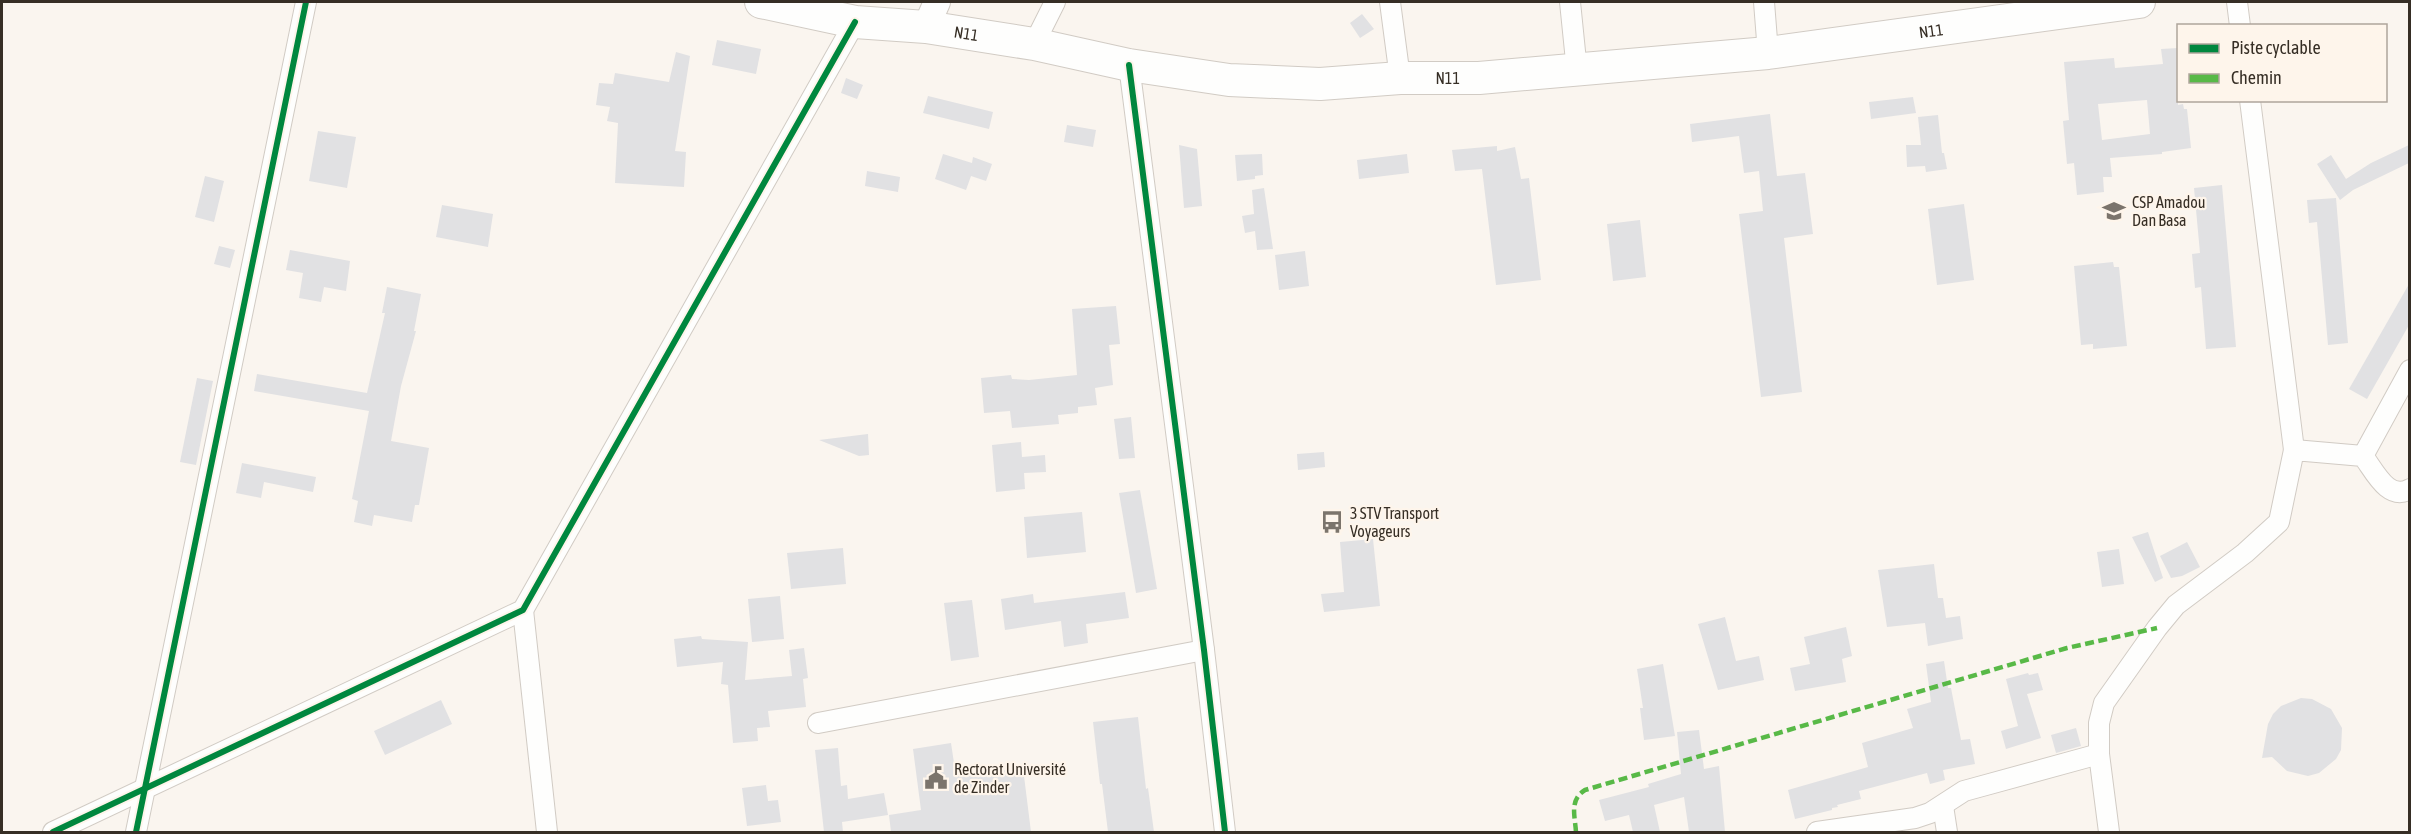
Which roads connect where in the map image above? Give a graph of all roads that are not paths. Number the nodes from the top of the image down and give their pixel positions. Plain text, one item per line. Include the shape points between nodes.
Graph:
1 (306, 2) edge
2 (761, 2) edge
3 (1055, 2) edge
4 (1390, 2) edge
5 (1570, 2) edge
6 (1764, 2) edge
7 (2139, 2) edge
8 (2237, 2) edge
9 (931, 14) edge
10 (855, 22) junction
11 (2240, 24) edge
12 (1034, 44) junction
13 (1768, 53) junction
14 (1129, 64) junction
15 (1577, 71) junction
16 (1400, 78) junction
17 (2250, 102) edge
18 (2409, 370) edge
19 (2294, 450) junction
20 (2363, 456) junction
21 (2409, 489) edge
22 (523, 610) junction
23 (1204, 650) junction
24 (818, 723) dead end
25 (2099, 754) junction
26 (145, 790) junction
27 (1943, 806) junction
28 (53, 832) edge
29 (136, 832) edge
30 (546, 832) edge
31 (1225, 832) edge
32 (1817, 832) edge
33 (1947, 832) edge
34 (2109, 832) edge

1 - 26 street
2 - 10 main road, N11
3 - 12 street
4 - 16 street
5 - 15 street
6 - 13 street
7 - 13 main road, N11
8 - 11 street
9 - 10 main road, N11
9 - 12 main road, N11
10 - 22 street
12 - 14 main road, N11
13 - 15 main road, N11
14 - 16 main road, N11 via 1240,80 1320,84
14 - 23 street
15 - 16 main road, N11 via 1479,78
17 - 19 street
18 - 20 street
19 - 20 street
19 - 25 street via 2279,522 2176,605 2157,628 2104,703 2099,723
20 - 21 street via 2387,488 2394,493
22 - 26 street
22 - 30 street
23 - 24 street
23 - 31 street
25 - 27 street via 1964,791
25 - 34 street
26 - 28 street
26 - 29 street
27 - 32 street via 1915,818
27 - 33 street

